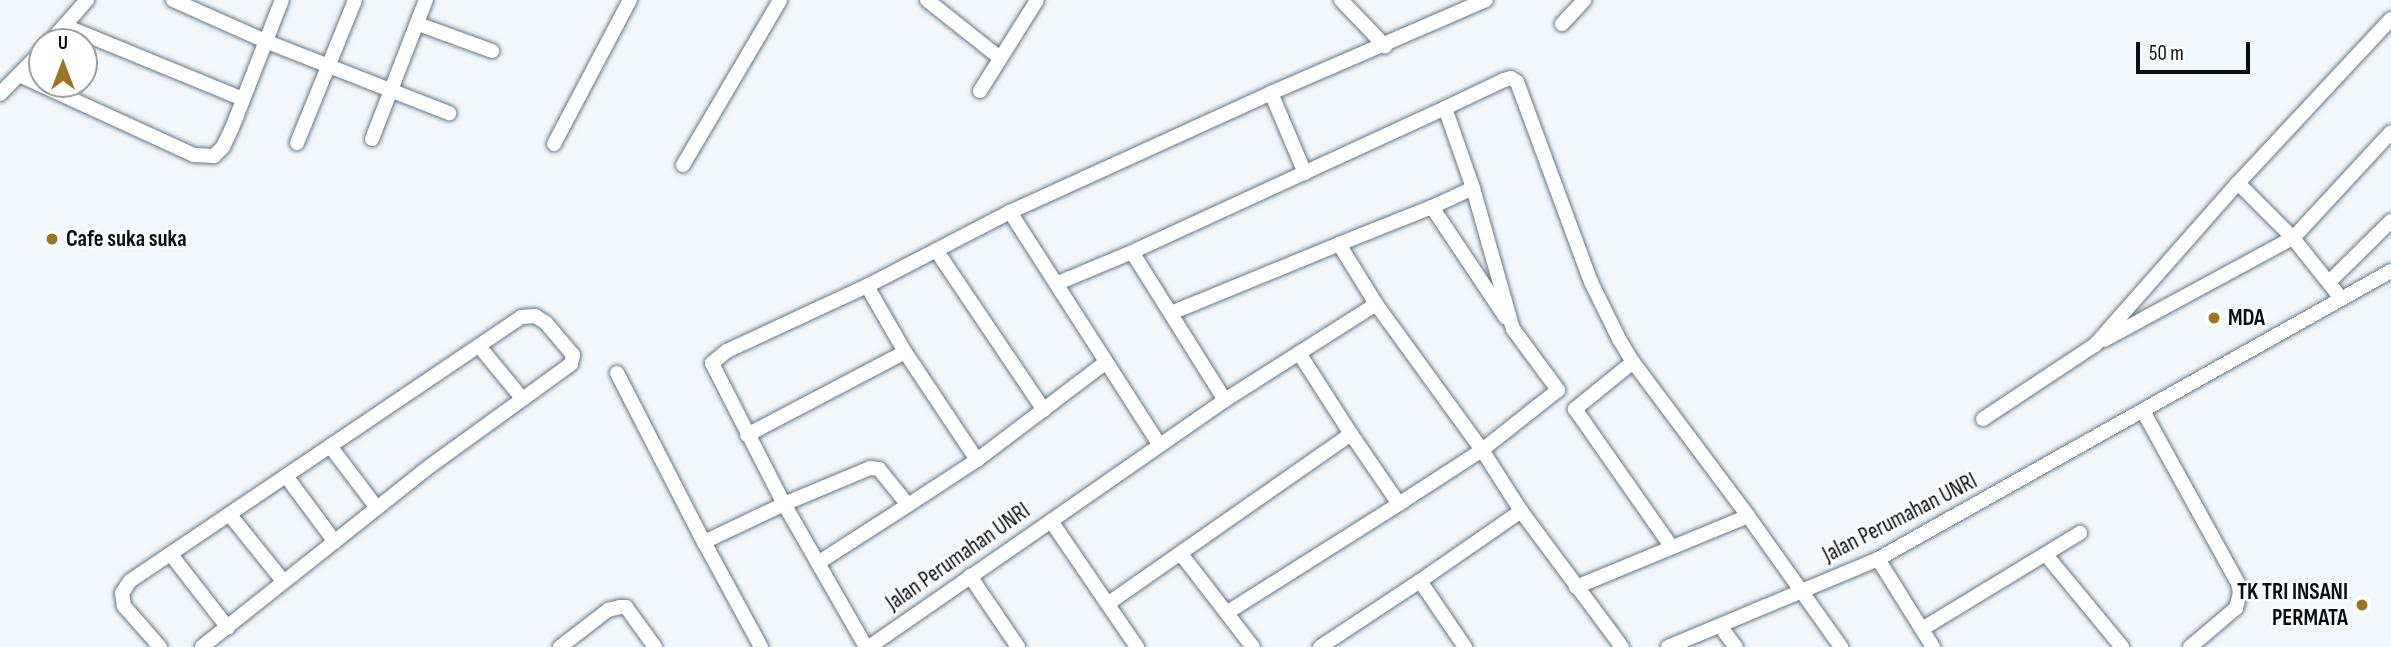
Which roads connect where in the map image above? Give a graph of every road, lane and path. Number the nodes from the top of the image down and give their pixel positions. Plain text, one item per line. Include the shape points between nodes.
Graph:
1 (87, 0) edge
2 (173, 0) edge
3 (282, 0) edge
4 (355, 0) edge
5 (426, 0) edge
6 (630, 0) edge
7 (780, 0) edge
8 (927, 0) edge
9 (1037, 0) edge
10 (1342, 0) edge
11 (1486, 0) edge
12 (1584, 0) edge
13 (2391, 19) edge
14 (418, 24) junction
15 (1562, 24) dead end
16 (65, 26) joint
17 (265, 41) junction
18 (1385, 46) junction
19 (492, 51) dead end
20 (1000, 58) junction
21 (330, 64) junction
22 (28, 66) edge
23 (19, 75) junction
24 (393, 90) junction
25 (980, 91) dead end
26 (0, 93) edge
27 (1270, 93) junction
28 (243, 99) junction
29 (1445, 108) junction
30 (449, 113) dead end
31 (2391, 132) edge
32 (372, 139) dead end
33 (297, 143) dead end
34 (554, 144) dead end
35 (683, 165) dead end
36 (1305, 173) junction
37 (2238, 183) junction
38 (1473, 188) junction
39 (1432, 207) junction
40 (1010, 212) junction
41 (2391, 222) edge
42 (2294, 238) junction
43 (1339, 244) junction
44 (936, 250) junction
45 (1132, 252) junction
46 (2391, 271) edge
47 (2329, 282) junction
48 (1058, 283) junction
49 (867, 286) junction
50 (2340, 297) junction
51 (1376, 304) junction
52 (1171, 313) junction
53 (1513, 329) junction
54 (2095, 345) junction
55 (479, 346) junction
56 (905, 352) junction
57 (1299, 353) junction
58 (1106, 362) junction
59 (1633, 362) junction
60 (617, 373) dead end
61 (1558, 390) junction
62 (521, 397) junction
63 (1225, 400) junction
64 (1575, 409) junction
65 (1044, 410) junction
66 (2143, 411) junction
67 (1983, 419) dead end
68 (1350, 434) junction
69 (747, 435) junction
70 (1159, 444) junction
71 (330, 446) junction
72 (1482, 450) junction
73 (978, 460) junction
74 (286, 476) junction
75 (784, 504) junction
76 (1399, 504) junction
77 (908, 505) junction
78 (377, 508) junction
79 (1521, 511) junction
80 (230, 515) junction
81 (1748, 516) junction
82 (1051, 521) junction
83 (2080, 533) dead end
84 (335, 542) junction
85 (704, 542) junction
86 (1671, 546) junction
87 (1181, 554) junction
88 (172, 556) junction
89 (2047, 556) junction
90 (1878, 559) junction
91 (818, 563) junction
92 (970, 576) junction
93 (1420, 581) junction
94 (283, 582) junction
95 (1576, 587) junction
96 (1801, 592) junction
97 (1107, 604) junction
98 (1228, 612) junction
99 (1720, 626) junction
100 (228, 628) junction
101 (1922, 629) junction
102 (145, 631) junction
103 (145, 647) edge
104 (160, 647) edge
105 (202, 647) edge
106 (560, 647) edge
107 (655, 647) edge
108 (761, 647) edge
109 (867, 647) edge
110 (1018, 647) edge
111 (1138, 647) edge
112 (1253, 647) edge
113 (1320, 647) edge
114 (1465, 647) edge
115 (1622, 647) edge
116 (1668, 647) edge
117 (1736, 647) edge
118 (1841, 647) edge
119 (1933, 647) edge
120 (2122, 647) edge
121 (2190, 647) edge

1 - 16 street
2 - 17 street
3 - 17 street
4 - 21 street
5 - 14 street
6 - 34 street
7 - 35 street
8 - 20 street
9 - 20 street
10 - 18 street
11 - 18 street
12 - 15 street
13 - 37 street
14 - 19 street
14 - 24 street
16 - 28 street
17 - 21 street
17 - 28 street
18 - 27 street
20 - 25 street
21 - 24 street
21 - 33 street
22 - 23 street
23 - 26 street
23 - 28 street via 204,157 223,148
24 - 30 street
24 - 32 street
27 - 36 street
27 - 40 street
29 - 36 street
29 - 38 street
29 - 59 street via 1504,80 1517,82 1591,282
31 - 42 street
36 - 45 street
37 - 42 street
37 - 54 street
38 - 39 street
38 - 53 street
39 - 43 street
39 - 53 street
40 - 44 street
40 - 48 street
41 - 47 street
42 - 47 street
42 - 54 street
43 - 51 street
43 - 52 street
44 - 49 street
44 - 65 street
45 - 48 street
45 - 52 street
46 - 50 street, Jalan Perumahan UNRI
47 - 50 street
48 - 58 street
49 - 56 street
49 - 69 street via 713,360
50 - 66 street, Jalan Perumahan UNRI
51 - 57 street
51 - 72 street
52 - 63 street
53 - 61 street
54 - 67 street
55 - 62 street
55 - 62 street via 521,317 535,316 573,355 571,364
55 - 71 street
56 - 69 street
56 - 73 street
57 - 63 street
57 - 68 street
58 - 65 street
58 - 70 street
59 - 64 street
59 - 81 street
60 - 85 street
61 - 64 street
61 - 72 street
62 - 78 street
63 - 70 street
64 - 86 street
65 - 73 street
66 - 90 street, Jalan Perumahan UNRI
66 - 121 street via 2241,593 2236,608
68 - 76 street
68 - 87 street
69 - 75 street
70 - 82 street
71 - 74 street
71 - 78 street
72 - 76 street
72 - 79 street
73 - 77 street
74 - 80 street
74 - 84 street
75 - 77 street via 874,467
75 - 85 street
75 - 91 street
76 - 98 street
77 - 91 street
78 - 84 street
79 - 93 street
79 - 95 street
80 - 88 street
80 - 94 street
81 - 86 street
81 - 96 street
82 - 92 street, Jalan Perumahan UNRI
82 - 97 street, Jalan Perumahan UNRI
83 - 89 street
84 - 94 street
85 - 108 street
86 - 95 street
87 - 97 street
87 - 98 street
88 - 100 street
88 - 102 street via 130,582 122,593 124,606
89 - 101 street
89 - 120 street
90 - 96 street, Jalan Perumahan UNRI
90 - 101 street
91 - 109 street
92 - 109 street, Jalan Perumahan UNRI
92 - 110 street
93 - 113 street
93 - 114 street
94 - 100 street
95 - 115 street
96 - 99 street, Jalan Perumahan UNRI
96 - 118 street
97 - 111 street, Jalan Perumahan UNRI
98 - 112 street
99 - 116 street, Jalan Perumahan UNRI
99 - 117 street
100 - 105 street
101 - 119 street
102 - 103 street
102 - 104 street
106 - 107 street via 608,610 620,607 626,607

